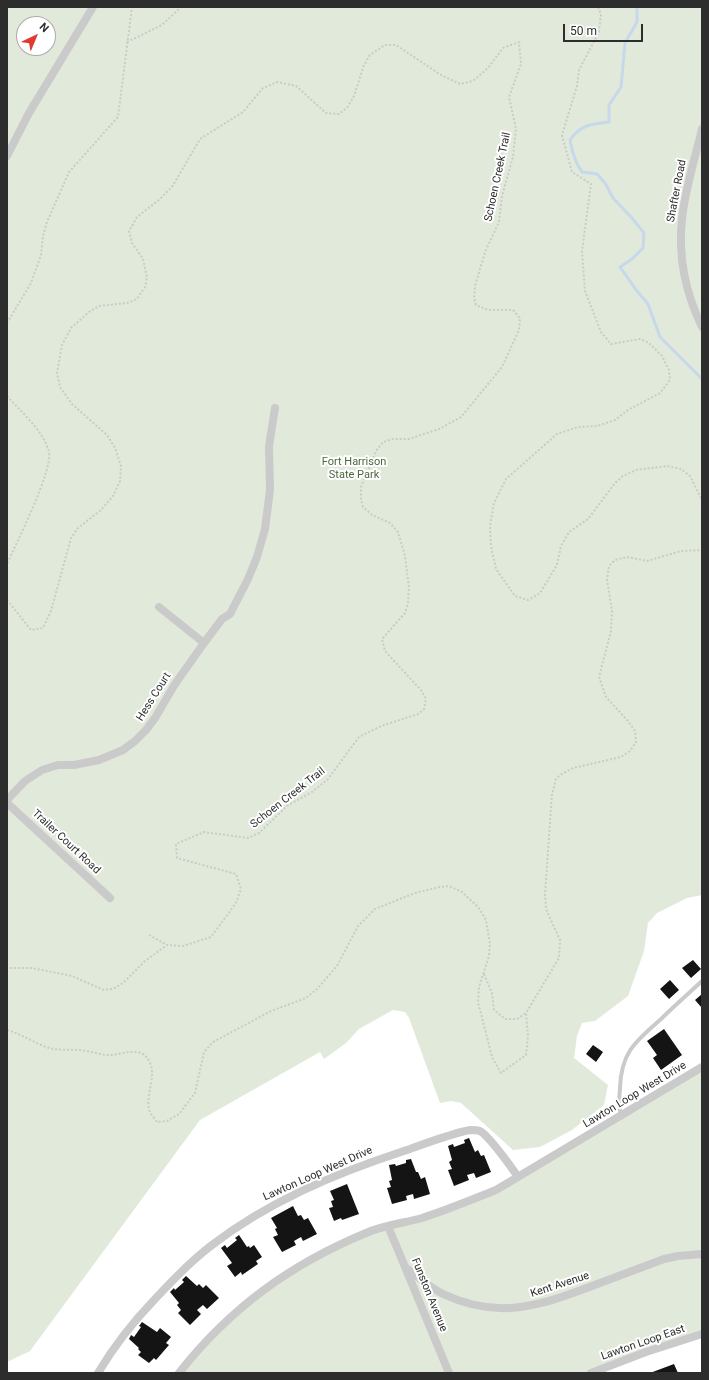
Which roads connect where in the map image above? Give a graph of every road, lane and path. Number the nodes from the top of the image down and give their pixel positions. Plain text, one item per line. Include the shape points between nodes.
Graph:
1 (93, 7) edge
2 (132, 7) edge
3 (181, 7) edge
4 (598, 7) edge
5 (126, 42) junction
6 (702, 129) edge
7 (7, 156) edge
8 (7, 323) edge
9 (702, 327) edge
10 (7, 396) edge
11 (275, 408) dead end
12 (702, 500) edge
13 (702, 550) edge
14 (7, 564) edge
15 (7, 600) edge
16 (159, 607) dead end
17 (204, 643) junction
18 (7, 801) edge
19 (110, 898) dead end
20 (149, 936) dead end
21 (167, 945) junction
22 (7, 968) edge
23 (484, 972) junction
24 (702, 981) edge
25 (526, 1013) junction
26 (7, 1030) edge
27 (702, 1067) edge
28 (621, 1116) junction
29 (518, 1177) junction
30 (388, 1226) junction
31 (702, 1254) edge
32 (406, 1268) junction
33 (702, 1334) edge
34 (98, 1373) edge
35 (179, 1373) edge
36 (448, 1373) edge
37 (591, 1373) edge

1 - 7 street via 29,113
2 - 5 path
3 - 5 path via 162,24
4 - 12 path via 601,14 599,32 579,70 577,86 562,135 572,172 591,184 582,252 585,291 600,332 611,344 640,339 650,343 662,356 669,370 670,380 660,393 615,420 557,434 506,479 494,503 490,526 496,569 516,596 528,600 540,593 557,565 561,546 569,532 588,519 615,483 636,470 667,466 681,469 690,476
5 - 8 path via 118,117 69,172 47,222 42,255 31,283
6 - 9 street, Shafter Road via 681,221 685,279 693,308
10 - 14 path via 40,432 49,453 49,464 40,491
11 - 17 street, Hess Court via 269,446 270,490 261,543 248,580 230,614 222,619
13 - 25 path via 681,551 647,560 627,557 615,560 609,566 607,579 612,611 611,631 599,677 606,697 635,731 636,742 630,751 621,757 573,768 560,774 556,779 552,794 545,894 546,909 560,940 559,958
15 - 21 path, Schoen Creek Trail via 31,630 43,628 51,611 71,538 78,528 109,501 120,481 121,466 107,435 72,404 60,387 57,373 62,345 71,328 94,309 137,299 145,288 147,277 143,259 132,243 129,231 136,217 172,187 200,139 243,112 263,88 277,82 296,86 326,113 339,114 347,108 354,96 370,56 385,45 396,45 440,75 460,84 473,81 488,68 503,48 519,42 521,64 509,97 516,129 513,157 502,196 499,222 485,252 474,298 476,305 488,310 513,310 520,318 519,330 502,367 461,417 439,430 409,439 383,442 376,451 361,486 363,507 372,515 390,523 398,532 405,556 408,604 405,614 382,639 385,651 421,690 426,699 424,709 418,714 380,726 359,737 328,779 312,792 287,806 259,832 248,838 204,832 176,844 177,858 236,874 241,889 236,903 211,937 183,946
16 - 17 street
17 - 18 street, Hess Court via 152,723 131,744 114,755 99,760 58,765 42,770 24,781
18 - 19 street, Trailer Court Road
20 - 21 path
21 - 22 path via 113,989 104,990 72,976 32,968
23 - 25 path via 492,993 494,1010 505,1019 517,1019
23 - 25 path via 478,1002 492,1057 501,1073 526,1055
23 - 26 path via 490,944 486,920 478,907 462,892 449,886 439,887 415,893 375,910 358,926 337,966 306,998 271,1011 213,1042 204,1052 195,1093 179,1114 167,1122 157,1122 150,1112 148,1100 151,1064 145,1055 132,1051 109,1055 79,1050 58,1050
24 - 28 lane via 639,1038 630,1050 620,1077
27 - 28 street, Lawton Loop West Drive
28 - 29 street, Lawton Loop West Drive
29 - 30 street, Lawton Loop West Drive via 468,1202 422,1218
29 - 34 street, Lawton Loop West Drive via 484,1135 476,1130 470,1130 366,1164 290,1197 241,1224 190,1264 129,1328
30 - 32 street, Funston Avenue
30 - 35 street, Lawton Loop West Drive via 331,1248 272,1283 223,1324
31 - 32 street, Kent Avenue via 664,1259 558,1299 520,1308 480,1306 457,1299 426,1283
32 - 36 street, Funston Avenue
33 - 37 street, Lawton Loop East

